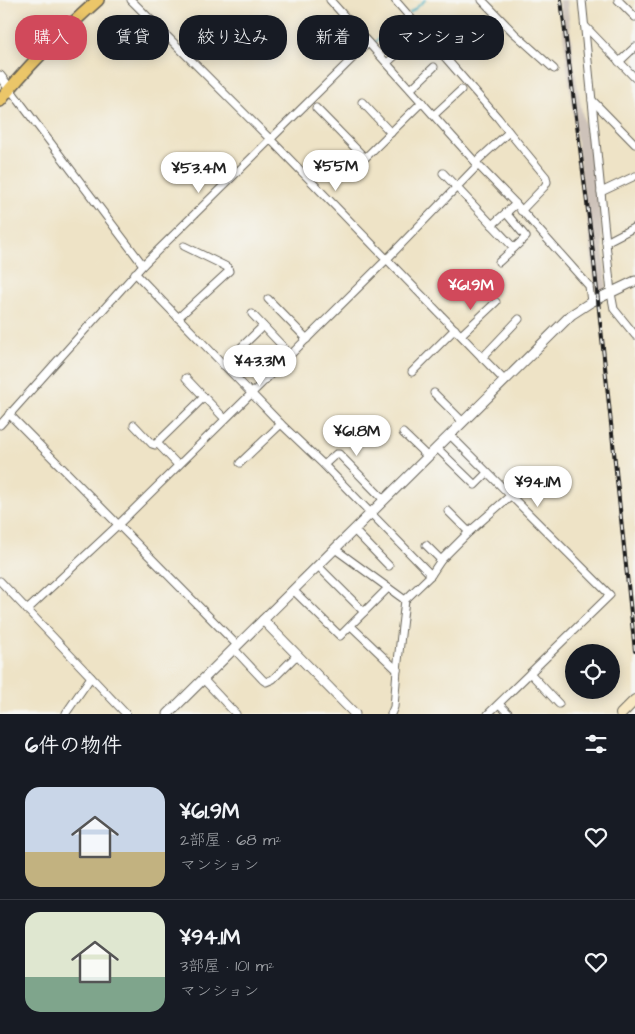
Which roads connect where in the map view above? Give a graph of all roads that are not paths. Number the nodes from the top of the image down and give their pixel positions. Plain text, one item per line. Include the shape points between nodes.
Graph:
1 (98, 0) edge
2 (131, 0) edge
3 (330, 0) edge
4 (396, 0) edge
5 (482, 0) edge
6 (582, 0) edge
7 (618, 0) edge
8 (343, 15) edge
9 (409, 15) edge
10 (635, 17) edge
11 (585, 26) junction
12 (369, 44) edge
13 (635, 47) edge
14 (351, 60) edge
15 (390, 60) edge
16 (448, 60) edge
17 (620, 62) junction
18 (387, 63) junction
19 (434, 67) dead end
20 (554, 69) dead end
21 (0, 76) edge
22 (635, 78) edge
23 (10, 89) junction
24 (411, 89) junction
25 (462, 90) dead end
26 (592, 100) junction
27 (0, 101) edge
28 (362, 102) dead end
29 (422, 102) junction
30 (316, 108) dead end
31 (434, 115) junction
32 (509, 132) junction
33 (391, 133) junction
34 (270, 139) junction
35 (635, 144) edge
36 (477, 164) junction
37 (443, 173) dead end
38 (635, 176) edge
39 (457, 188) junction
40 (601, 192) junction
41 (516, 204) junction
42 (521, 211) junction
43 (506, 213) junction
44 (492, 225) junction
45 (635, 227) edge
46 (606, 242) junction
47 (184, 246) dead end
48 (514, 248) junction
49 (386, 260) junction
50 (499, 262) dead end
51 (143, 265) junction
52 (136, 274) junction
53 (635, 281) edge
54 (611, 293) junction
55 (268, 299) dead end
56 (496, 302) dead end
57 (591, 302) junction
58 (252, 314) dead end
59 (178, 318) junction
60 (519, 319) dead end
61 (263, 326) junction
62 (455, 329) junction
63 (635, 334) edge
64 (461, 335) junction
65 (307, 338) junction
66 (290, 354) junction
67 (482, 358) junction
68 (223, 364) junction
69 (412, 372) dead end
70 (186, 378) dead end
71 (505, 381) junction
72 (434, 393) dead end
73 (251, 394) junction
74 (204, 397) junction
75 (9, 414) junction
76 (225, 419) junction
77 (463, 422) junction
78 (0, 424) edge
79 (281, 424) junction
80 (134, 425) dead end
81 (403, 433) dead end
82 (450, 435) junction
83 (157, 443) junction
84 (437, 448) junction
85 (428, 457) junction
86 (240, 462) dead end
87 (178, 465) junction
88 (324, 465) junction
89 (487, 474) junction
90 (510, 496) junction
91 (384, 500) junction
92 (448, 511) dead end
93 (370, 514) junction
94 (119, 524) junction
95 (354, 530) junction
96 (469, 532) junction
97 (426, 545) dead end
98 (335, 549) junction
99 (441, 560) junction
100 (318, 566) junction
101 (389, 566) dead end
102 (431, 575) junction
103 (0, 581) edge
104 (388, 588) junction
105 (293, 590) junction
106 (406, 600) junction
107 (28, 610) junction
108 (364, 612) junction
109 (263, 620) junction
110 (351, 626) junction
111 (236, 647) junction
112 (297, 655) junction
113 (397, 670) junction
114 (530, 673) junction
115 (91, 677) junction
116 (203, 679) junction
117 (635, 700) edge
118 (499, 704) junction
119 (559, 704) dead end
120 (121, 712) edge
121 (66, 713) edge
122 (168, 714) edge
123 (236, 714) edge
124 (355, 714) edge
125 (391, 714) edge
126 (488, 714) edge
127 (509, 714) edge
128 (621, 714) edge

1 - 23 highway
2 - 34 street
3 - 8 street
4 - 9 street
5 - 20 street
6 - 11 street
7 - 10 street
11 - 17 street
11 - 26 street
12 - 18 street
13 - 17 street
14 - 34 street
15 - 18 street
16 - 32 street
17 - 22 street
18 - 24 street
19 - 24 street
21 - 23 street
23 - 27 highway
23 - 51 street
24 - 29 street
25 - 31 street
26 - 35 street
26 - 40 street
28 - 33 street
29 - 31 street
29 - 33 street
30 - 33 street via 366,158
31 - 36 street
32 - 36 street
32 - 42 street via 547,182
34 - 49 street
34 - 51 street
36 - 39 street
36 - 41 street
37 - 39 street
38 - 40 street
39 - 44 street
39 - 49 street
40 - 46 street
41 - 42 street
41 - 43 street
42 - 57 street via 589,286
43 - 44 street
43 - 48 street via 526,237
44 - 48 street
45 - 46 street
46 - 54 street
47 - 59 street via 229,271
48 - 50 street
49 - 62 street
49 - 65 street
51 - 52 street
52 - 59 street
52 - 75 street
53 - 54 street
54 - 57 street
54 - 63 street via 614,309
55 - 65 street
56 - 64 street
57 - 71 street via 571,316
58 - 61 street
59 - 68 street
60 - 67 street
61 - 66 street
61 - 68 street
62 - 64 street
62 - 69 street
64 - 67 street
65 - 66 street
66 - 73 street
67 - 71 street
68 - 73 street
70 - 74 street
71 - 77 street
72 - 77 street
73 - 76 street
73 - 79 street
74 - 76 street
74 - 83 street
75 - 78 street
75 - 94 street
76 - 87 street
77 - 82 street
79 - 86 street
79 - 88 street
80 - 83 street via 152,444
81 - 85 street
82 - 84 street
82 - 89 street
83 - 87 street
84 - 85 street
84 - 89 street via 475,485
85 - 91 street
87 - 94 street
88 - 91 street via 339,454
88 - 93 street
89 - 90 street
90 - 96 street
90 - 114 street via 610,595
91 - 93 street
92 - 96 street
93 - 95 street
93 - 102 street
94 - 107 street
94 - 111 street
95 - 98 street
95 - 101 street
96 - 99 street
97 - 99 street
98 - 100 street
98 - 104 street
99 - 102 street
100 - 105 street
100 - 108 street
102 - 106 street
103 - 107 street
104 - 106 street
104 - 108 street
105 - 109 street
105 - 110 street via 340,636
106 - 113 street
107 - 115 street
108 - 110 street
109 - 111 street
109 - 112 street
110 - 113 street
111 - 112 street via 266,682
111 - 116 street
112 - 124 street
113 - 125 street
114 - 118 street
114 - 119 street
115 - 120 street
115 - 121 street
116 - 122 street
116 - 123 street
117 - 128 main road
118 - 126 street
118 - 127 street

